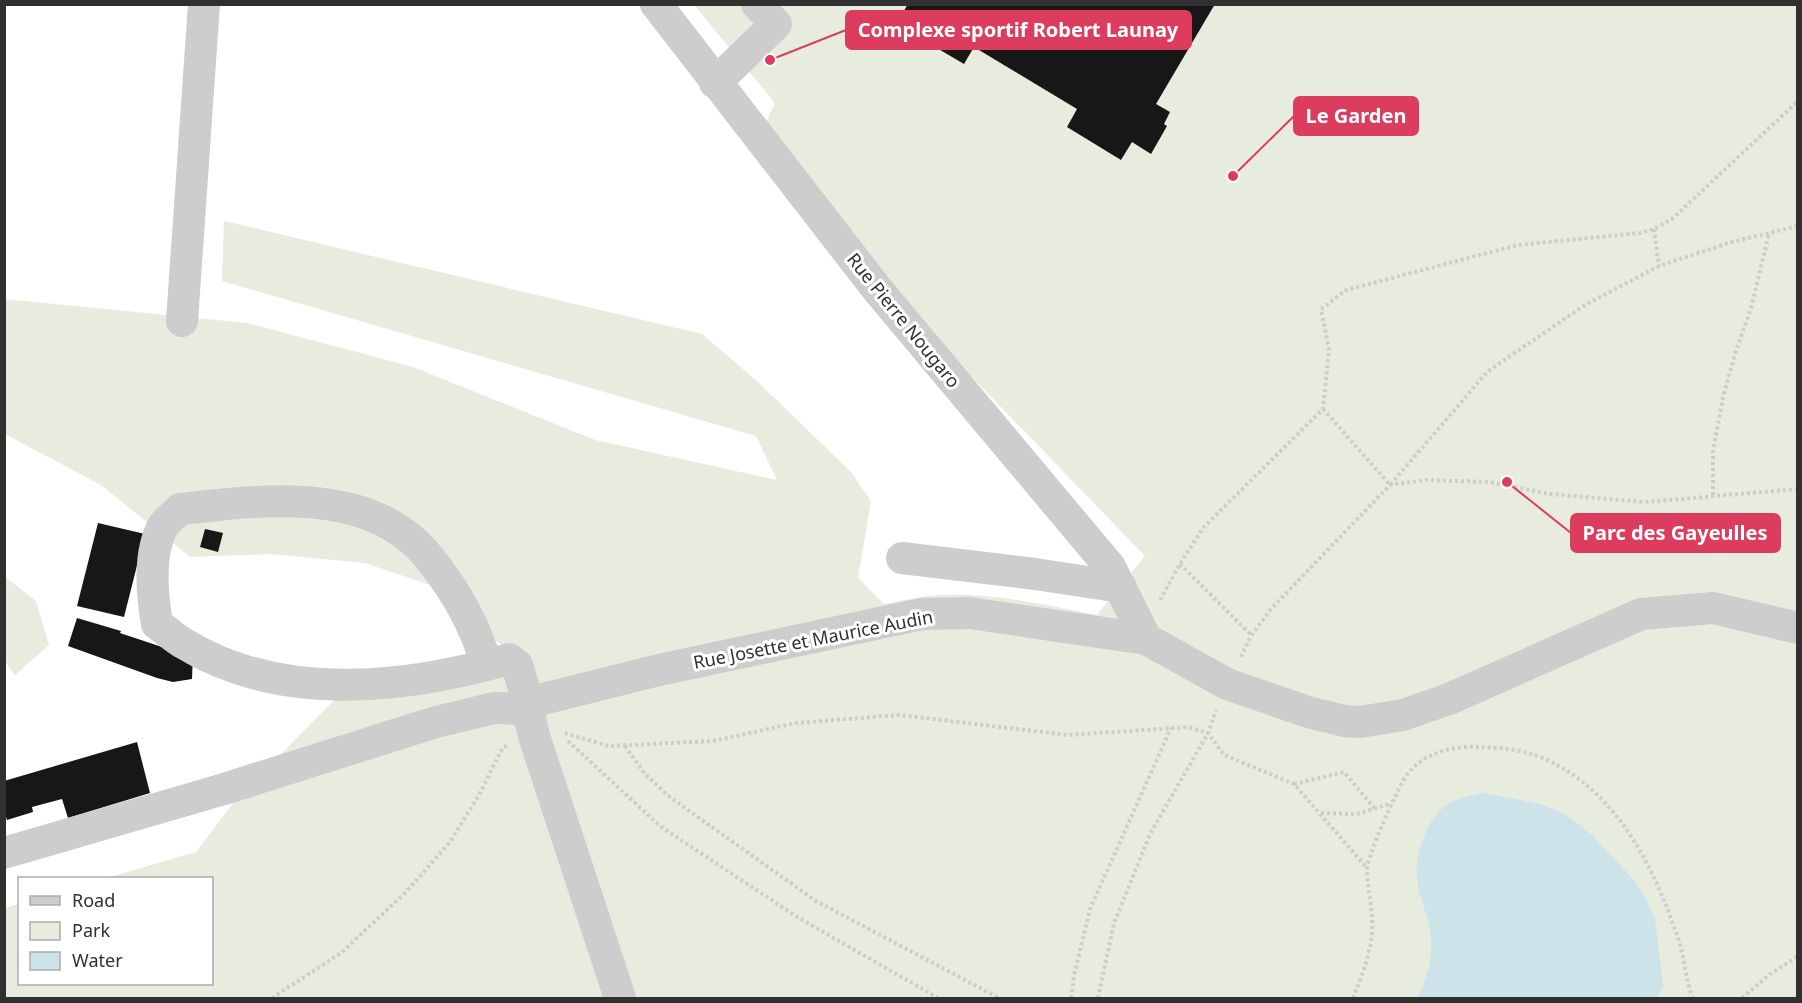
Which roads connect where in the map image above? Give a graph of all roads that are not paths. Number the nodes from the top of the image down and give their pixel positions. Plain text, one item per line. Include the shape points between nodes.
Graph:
1 (204, 4) edge
2 (656, 4) edge
3 (757, 4) edge
4 (715, 83) junction
5 (182, 321) dead end
6 (902, 558) dead end
7 (1121, 587) junction
8 (1797, 628) edge
9 (1146, 639) junction
10 (487, 665) junction
11 (530, 709) junction
12 (4, 853) edge
13 (620, 999) edge

1 - 5 street
2 - 4 street, Rue Pierre Nougaro
3 - 4 street via 776,24
4 - 7 street, Rue Pierre Nougaro via 877,289 1110,567
6 - 7 street
7 - 9 street, Rue Pierre Nougaro
8 - 9 street, Rue Josette et Maurice Audin via 1713,608 1641,614 1449,699 1403,716 1360,722 1308,712 1227,684
9 - 11 street, Rue Josette et Maurice Audin via 969,613 922,615 659,670 535,702
10 - 10 street via 478,635 435,566 413,540 359,511 297,501 201,507 180,509 164,525 155,550 153,597 157,624 183,644 221,662 272,678 321,685 420,680
10 - 11 street via 509,659 517,665
11 - 12 street via 494,708 436,722
11 - 13 street via 535,739

